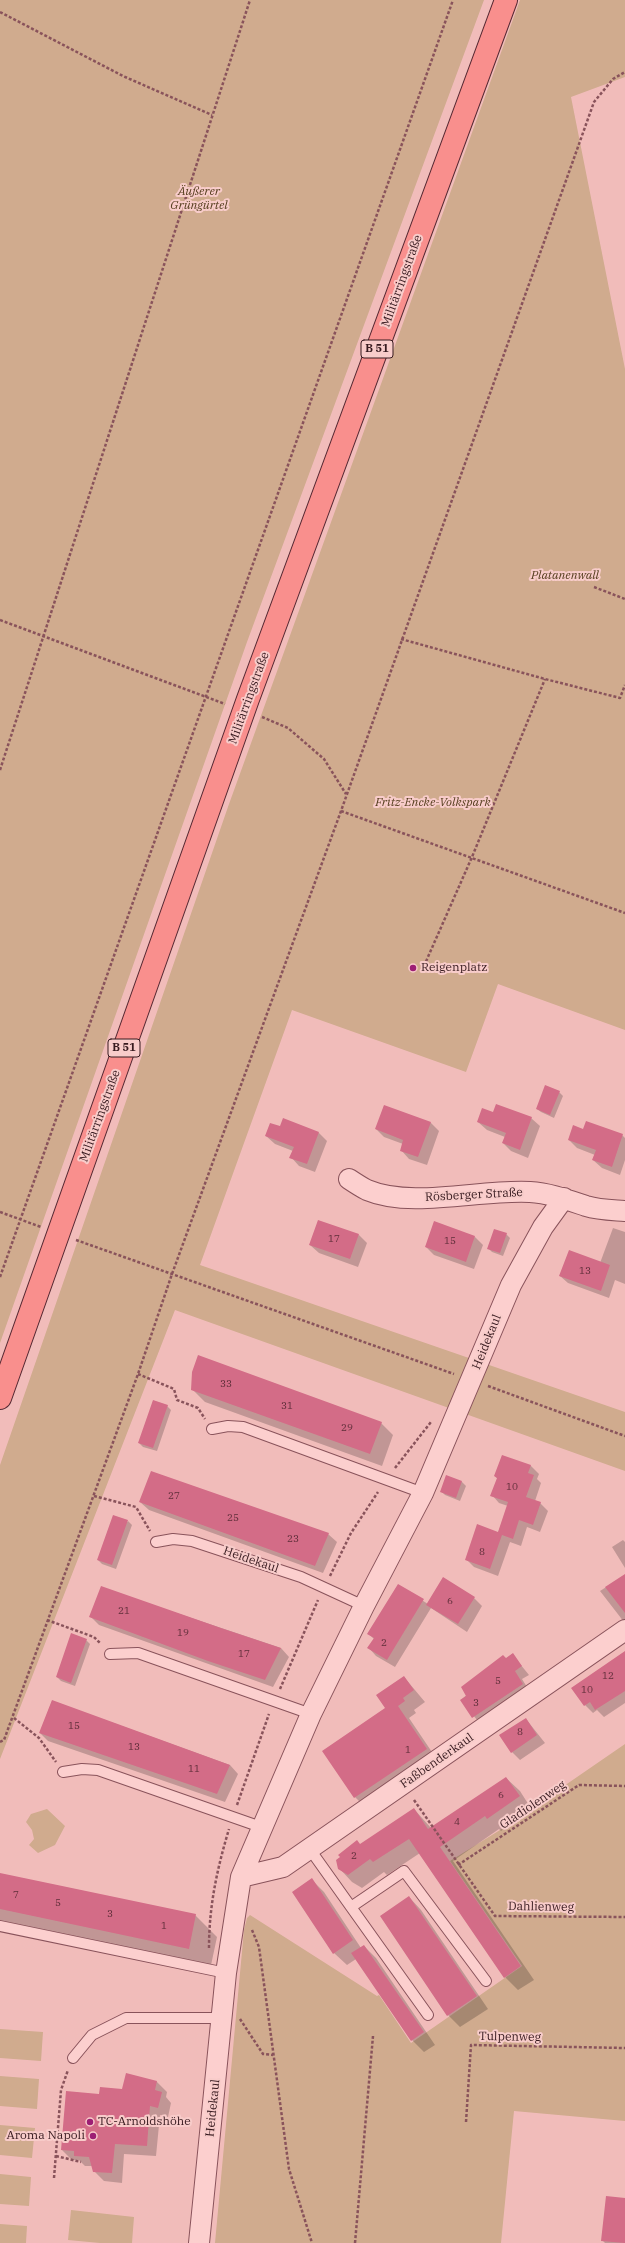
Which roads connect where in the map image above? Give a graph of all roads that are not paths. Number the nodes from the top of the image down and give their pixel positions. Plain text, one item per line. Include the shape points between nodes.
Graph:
1 (506, 0) edge
2 (349, 1179) dead end
3 (564, 1198) junction
4 (625, 1211) edge
5 (0, 1398) edge
6 (212, 1429) road end
7 (423, 1493) junction
8 (156, 1542) road end
9 (364, 1606) junction
10 (625, 1630) edge
11 (110, 1654) road end
12 (311, 1714) junction
13 (63, 1772) road end
14 (261, 1827) junction
15 (309, 1848) junction
16 (241, 1877) junction
17 (351, 1907) junction
18 (0, 1926) edge
19 (218, 1971) junction
20 (486, 1981) dead end
21 (428, 2015) dead end
22 (222, 2018) junction
23 (73, 2058) road end
24 (199, 2243) edge

1 - 5 main road, Militärringstraße / B 51 via 245,710
2 - 3 street, Rösberger Straße via 367,1190 392,1197 430,1198 524,1192
3 - 4 street, Rösberger Straße via 587,1206
3 - 7 street, Heidekaul via 543,1227 511,1285
6 - 7 lane via 243,1427
7 - 9 street, Heidekaul
8 - 9 lane, Heidekaul via 173,1539 192,1541 301,1577
9 - 12 street, Heidekaul
10 - 15 street, Faßbenderkaul
11 - 12 lane via 138,1653
12 - 14 street, Heidekaul
13 - 14 lane via 98,1770
14 - 16 street, Heidekaul
15 - 16 street, Faßbenderkaul via 283,1867
15 - 17 lane
16 - 19 street, Heidekaul
17 - 20 lane via 404,1871
17 - 21 lane
18 - 19 lane
19 - 22 street, Heidekaul
22 - 23 lane via 126,2018 92,2035
22 - 24 street, Heidekaul

